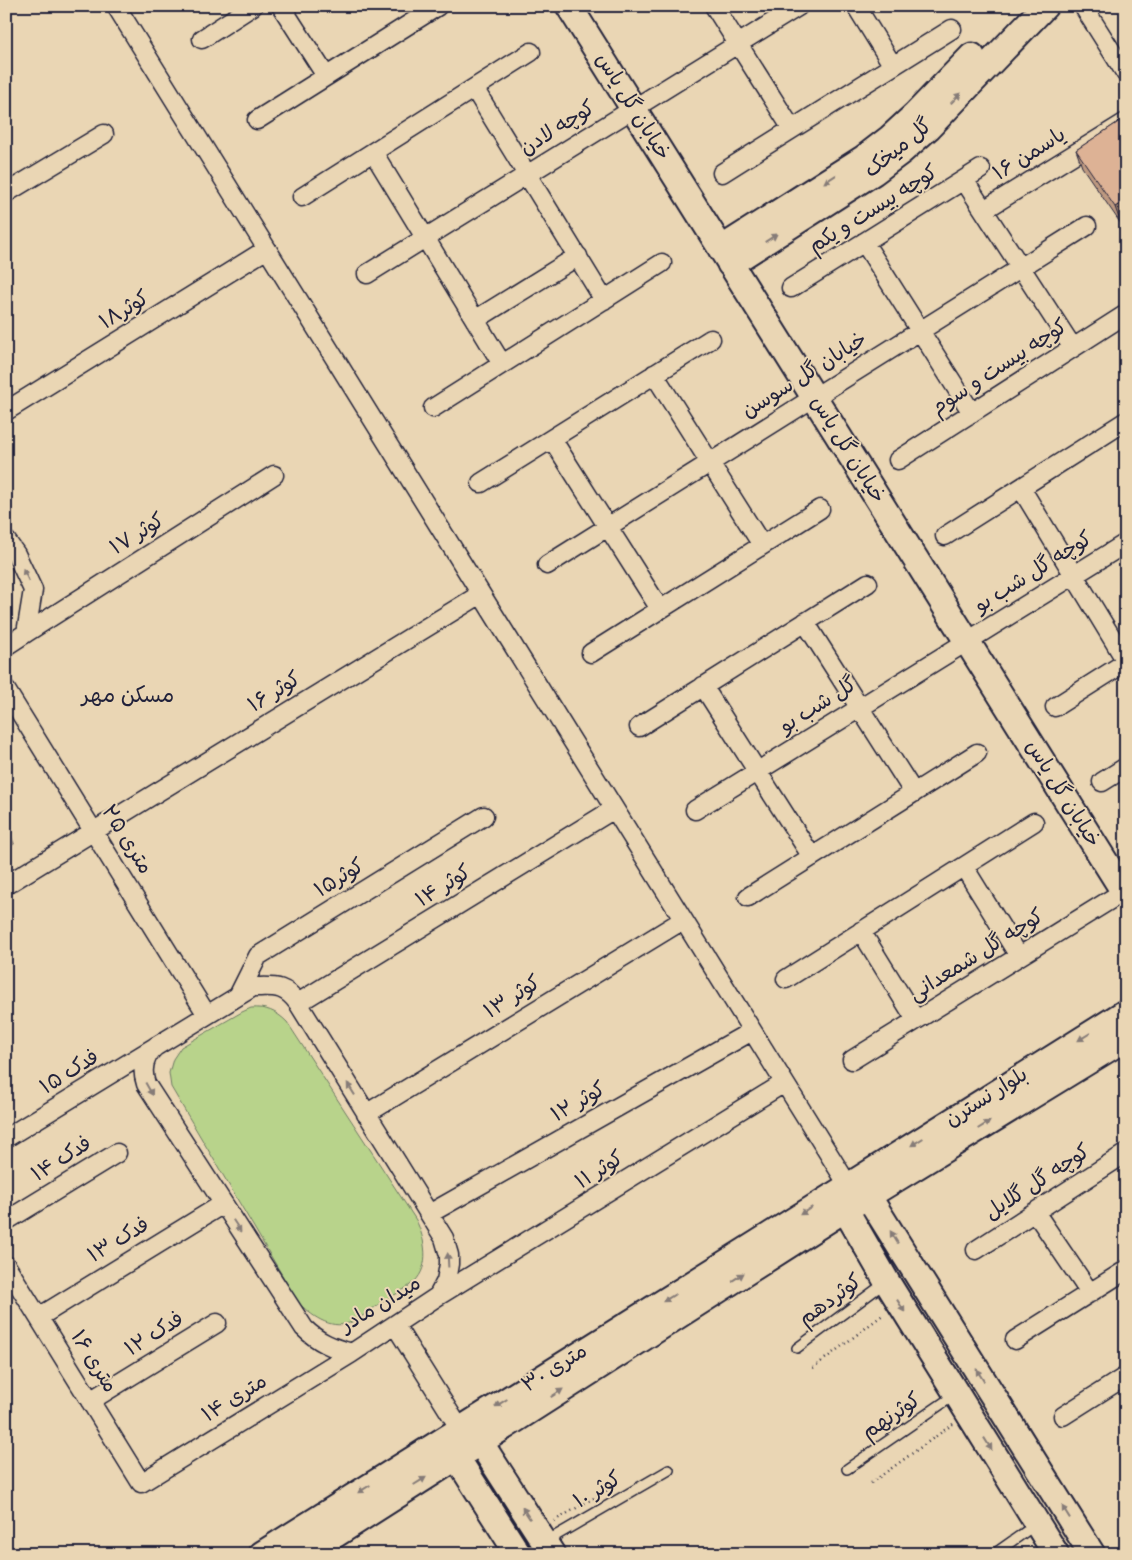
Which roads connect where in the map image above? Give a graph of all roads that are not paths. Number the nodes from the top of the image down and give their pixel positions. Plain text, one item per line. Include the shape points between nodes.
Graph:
1 (116, 6) edge
2 (253, 6) edge
3 (281, 6) edge
4 (569, 6) edge
5 (714, 6) edge
6 (800, 6) edge
7 (856, 6) edge
8 (1083, 6) edge
9 (1036, 7) edge
10 (430, 8) edge
11 (952, 29) dead end
12 (202, 39) dead end
13 (738, 44) junction
14 (531, 52) dead end
15 (893, 66) junction
16 (1126, 74) edge
17 (326, 76) junction
18 (474, 88) junction
19 (633, 109) junction
20 (257, 120) dead end
21 (1126, 122) edge
22 (792, 129) junction
23 (104, 134) dead end
24 (372, 152) junction
25 (981, 169) dead end
26 (722, 173) dead end
27 (527, 175) junction
28 (964, 180) junction
29 (6, 193) edge
30 (302, 197) dead end
31 (984, 210) junction
32 (1087, 226) dead end
33 (425, 238) junction
34 (864, 242) junction
35 (267, 249) junction
36 (578, 256) junction
37 (726, 256) junction
38 (662, 263) dead end
39 (1020, 267) junction
40 (367, 274) dead end
41 (791, 288) dead end
42 (604, 300) junction
43 (1126, 314) edge
44 (475, 320) junction
45 (919, 330) junction
46 (711, 338) dead end
47 (1073, 348) junction
48 (502, 364) junction
49 (654, 374) junction
50 (813, 396) junction
51 (433, 408) dead end
52 (6, 411) edge
53 (972, 413) junction
54 (1124, 426) edge
55 (552, 438) junction
56 (898, 460) dead end
57 (710, 462) junction
58 (274, 475) dead end
59 (481, 483) dead end
60 (1021, 488) junction
61 (820, 509) dead end
62 (608, 527) junction
63 (946, 536) dead end
64 (6, 540) edge
65 (1126, 543) edge
66 (762, 545) junction
67 (547, 565) dead end
68 (1074, 575) junction
69 (868, 583) dead end
70 (481, 594) junction
71 (660, 609) junction
72 (805, 622) junction
73 (26, 633) junction
74 (966, 641) junction
75 (6, 646) edge
76 (590, 653) dead end
77 (1126, 662) edge
78 (703, 686) junction
79 (6, 690) edge
80 (860, 707) junction
81 (1055, 707) dead end
82 (639, 727) dead end
83 (977, 752) dead end
84 (1126, 766) edge
85 (758, 771) junction
86 (1102, 782) dead end
87 (914, 792) junction
88 (614, 809) junction
89 (695, 810) dead end
90 (484, 816) dead end
91 (1034, 822) dead end
92 (94, 831) junction
93 (812, 857) junction
94 (964, 867) junction
95 (6, 885) edge
96 (1125, 892) edge
97 (748, 897) dead end
98 (683, 920) junction
99 (861, 931) junction
100 (1019, 956) junction
101 (786, 979) dead end
102 (238, 996) junction
103 (298, 1003) junction
104 (1126, 1012) edge
105 (207, 1015) junction
106 (916, 1020) junction
107 (752, 1031) junction
108 (1126, 1038) edge
109 (156, 1046) junction
110 (852, 1060) dead end
111 (784, 1083) junction
112 (366, 1114) junction
113 (6, 1138) edge
114 (117, 1154) dead end
115 (1126, 1154) edge
116 (854, 1197) junction
117 (223, 1204) junction
118 (1035, 1212) junction
119 (429, 1214) junction
120 (6, 1221) edge
121 (976, 1250) dead end
122 (6, 1265) edge
123 (1126, 1270) edge
124 (893, 1292) junction
125 (1090, 1293) junction
126 (438, 1296) junction
127 (39, 1317) junction
128 (217, 1323) dead end
129 (395, 1325) junction
130 (1015, 1340) dead end
131 (797, 1348) dead end
132 (352, 1354) junction
133 (1126, 1376) edge
134 (90, 1401) junction
135 (962, 1403) junction
136 (1063, 1416) dead end
137 (460, 1428) junction
138 (480, 1442) junction
139 (457, 1458) junction
140 (847, 1468) dead end
141 (669, 1470) dead end
142 (141, 1483) joint
143 (1037, 1524) junction
144 (545, 1542) edge
145 (262, 1554) edge
146 (305, 1554) edge
147 (518, 1554) edge
148 (994, 1554) edge
149 (1056, 1554) edge
150 (1092, 1554) edge

1 - 35 street
2 - 12 street
3 - 17 street
4 - 19 street, خیابان گل یاس
5 - 13 street
6 - 13 street, کوچه لادن
7 - 15 street
8 - 16 street
9 - 37 street, گل میخک via 928,128 902,151 874,172
10 - 17 street
11 - 15 street
13 - 19 street, کوچه لادن
13 - 22 street
14 - 18 street
15 - 22 street
17 - 20 street
18 - 24 street
18 - 27 street
19 - 27 street, کوچه لادن
19 - 37 street, خیابان گل یاس
21 - 31 street, یاسمن ۱۶
22 - 26 street
23 - 29 street
24 - 30 street
24 - 33 street
25 - 28 street, کوچه بیست و یکم
27 - 33 street, کوچه لادن
27 - 36 street
28 - 31 street
28 - 34 street, کوچه بیست و یکم
31 - 39 street
32 - 39 street, خیابان گل سوسن
33 - 40 street, کوچه لادن
33 - 44 street
34 - 41 street, کوچه بیست و یکم
34 - 45 street
35 - 52 street, کوثر۱۸
35 - 70 street
36 - 42 street
36 - 44 street
37 - 50 street, خیابان گل یاس
38 - 42 street
39 - 45 street, خیابان گل سوسن
39 - 47 street
42 - 48 street
43 - 47 street, کوچه بیست و سوم
44 - 48 street
45 - 50 street, خیابان گل سوسن
45 - 53 street
46 - 49 street
47 - 53 street, کوچه بیست و سوم
48 - 51 street
49 - 55 street
49 - 57 street
50 - 57 street, خیابان گل سوسن
50 - 74 street, خیابان گل یاس
53 - 56 street, کوچه بیست و سوم
54 - 60 street
55 - 59 street
55 - 62 street
57 - 62 street, خیابان گل سوسن
57 - 66 street
58 - 73 street, کوثر ۱۷
60 - 63 street
60 - 68 street
61 - 66 street
62 - 67 street, خیابان گل سوسن
62 - 71 street
73 -> 64 street via 33,590
65 - 68 street, کوچه گل شب بو
66 - 71 street
68 - 74 street, کوچه گل شب بو
68 - 77 street
69 - 72 street
70 - 88 street
70 - 92 street, کوثر ۱۶
71 - 76 street
72 - 78 street
72 - 80 street
73 - 75 street, کوثر ۱۷
74 - 80 street, گل شب بو
74 - 96 street, خیابان گل یاس
77 - 81 street
78 - 82 street
78 - 85 street
79 - 92 street, ۲۵ متری
80 - 85 street, گل شب بو
80 - 87 street
83 - 87 street
84 - 86 street
85 - 89 street, گل شب بو
85 - 93 street
87 - 93 street
88 - 98 street
88 - 103 street, کوثر ۱۴
90 - 102 street, کوثر۱۵ via 258,956
91 - 94 street
92 - 95 street, کوثر ۱۶
92 - 105 street, ۲۵ متری
93 - 97 street
94 - 99 street
94 - 100 street
96 - 100 street, کوچه گل شمعدانی
98 - 107 street
98 - 112 street, کوثر ۱۳
99 - 101 street
99 - 106 street
100 - 106 street, کوچه گل شمعدانی
102 - 103 street, میدان مادر via 253,987 274,986 287,992
102 - 105 street, میدان مادر
112 -> 103 street, میدان مادر
104 -> 116 street, بلوار نسترن
105 - 109 street, میدان مادر
106 - 110 street, کوچه گل شمعدانی
107 - 111 street
107 - 119 street, کوثر ۱۲
116 -> 108 street, بلوار نسترن
109 - 113 street, فدک ۱۵
109 -> 117 street, میدان مادر via 144,1063 146,1084
111 - 116 street
111 - 126 street, کوثر ۱۱
112 - 119 street, میدان مادر
114 - 120 street, فدک ۱۴
115 - 118 street, کوچه گل گلایل
116 - 124 street
116 -> 137 street, ۳۰ متری
138 -> 116 street, ۳۰ متری
150 -> 116 street
117 - 127 street, فدک ۱۳
117 -> 132 street, میدان مادر via 304,1328 321,1342
118 - 121 street, کوچه گل گلایل
118 - 125 street
126 -> 119 street, میدان مادر via 448,1272 449,1255 444,1238
122 - 127 street, ۱۶ متری
123 - 125 street
124 - 131 lane, کوثردهم
124 -> 135 street
125 - 130 street
126 - 129 street, میدان مادر
127 - 134 street, ۱۶ متری
128 - 134 street, فدک ۱۲
129 - 132 street, میدان مادر
129 - 137 street
132 - 142 street, ۱۴ متری
133 - 136 street
134 - 142 street, ۱۶ متری
135 - 140 lane, کوثرنهم
135 -> 143 street
137 - 138 street
137 - 139 street
137 -> 145 street, ۳۰ متری
138 - 139 street, ۳۰ متری
144 -> 138 street
146 -> 139 street, ۳۰ متری
139 - 147 street
141 - 144 lane, کوثر ۱۰
143 - 148 lane
143 - 149 street

